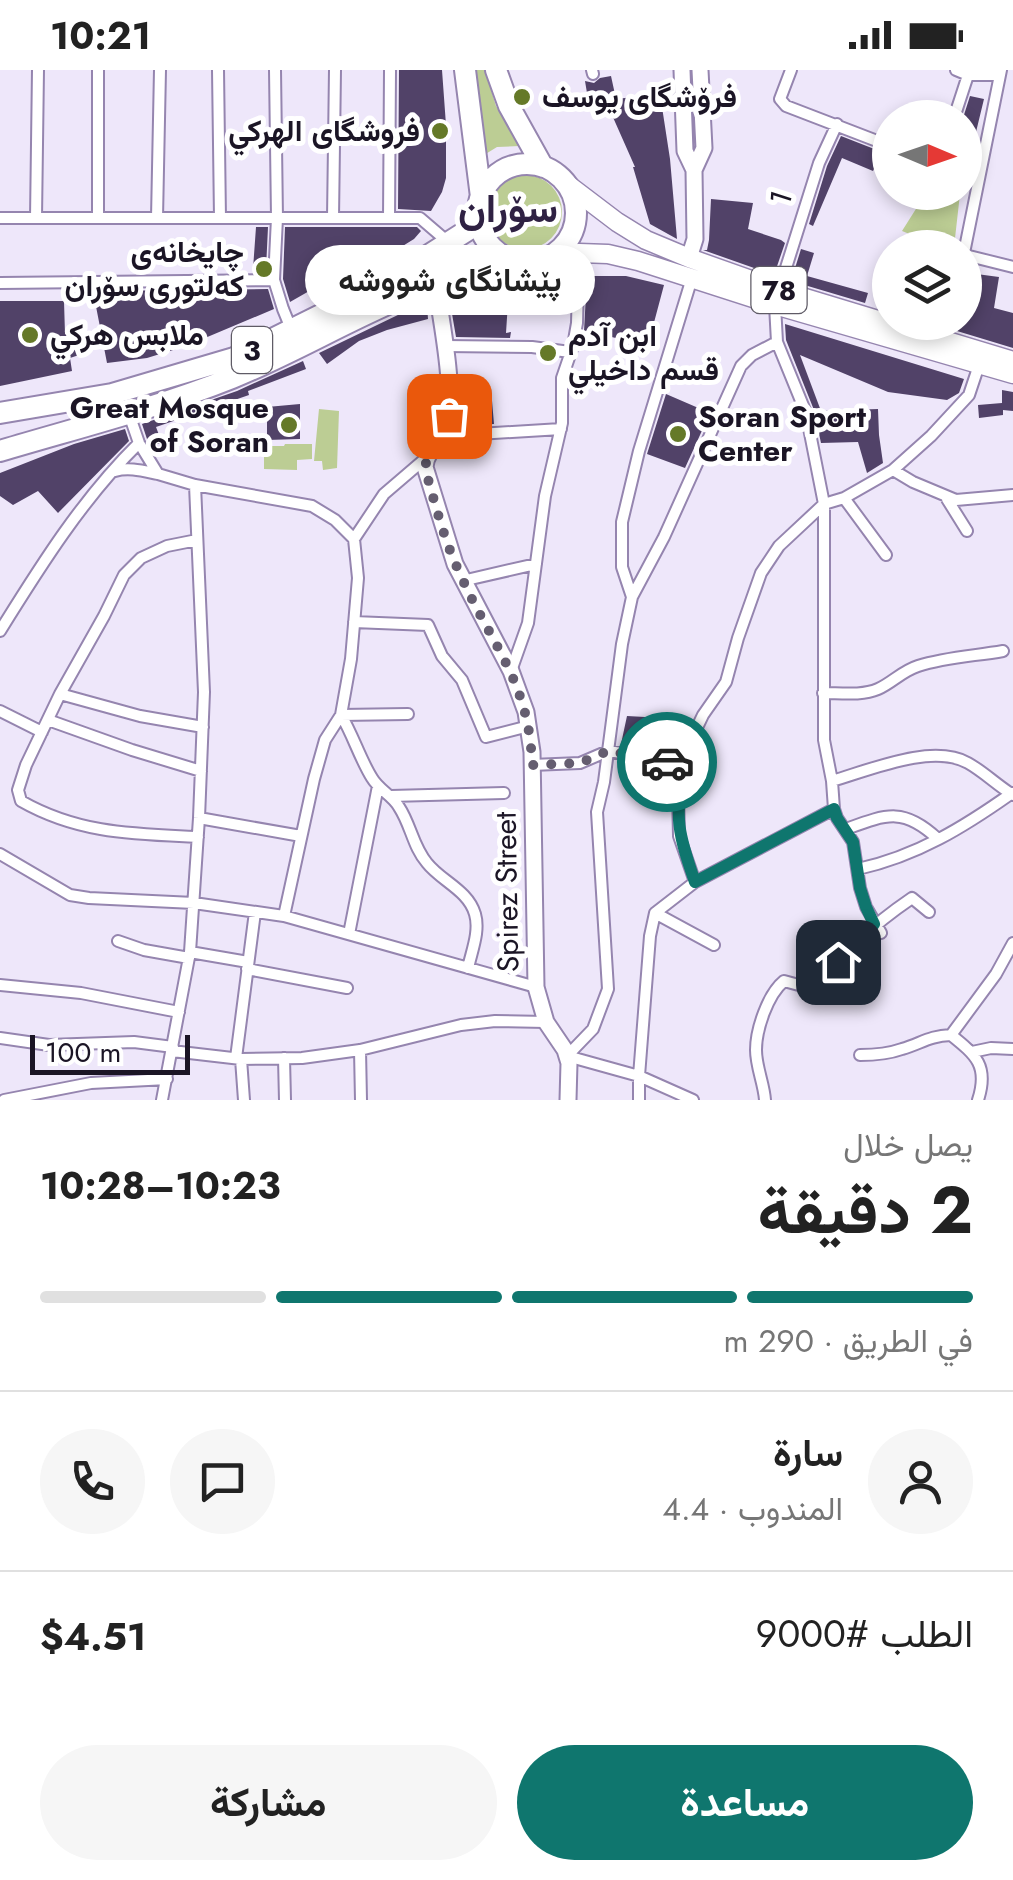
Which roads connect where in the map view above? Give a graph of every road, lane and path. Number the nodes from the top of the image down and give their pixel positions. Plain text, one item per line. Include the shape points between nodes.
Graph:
1 (38, 70) edge
2 (98, 70) edge
3 (160, 70) edge
4 (218, 70) edge
5 (275, 70) edge
6 (335, 70) edge
7 (465, 70) edge
8 (496, 70) edge
9 (682, 70) edge
10 (700, 70) edge
11 (791, 70) edge
12 (956, 70) edge
13 (390, 71) edge
14 (1000, 73) edge
15 (968, 75) junction
16 (960, 100) edge
17 (836, 124) junction
18 (872, 139) edge
19 (543, 167) junction
20 (694, 170) junction
21 (564, 182) junction
22 (481, 196) junction
23 (0, 218) edge
24 (36, 218) junction
25 (98, 218) junction
26 (157, 218) junction
27 (220, 218) junction
28 (277, 218) junction
29 (333, 218) junction
30 (389, 218) junction
31 (479, 222) junction
32 (968, 230) edge
33 (448, 243) junction
34 (579, 253) junction
35 (550, 256) junction
36 (689, 258) junction
37 (982, 260) edge
38 (521, 262) junction
39 (1013, 267) edge
40 (692, 278) junction
41 (274, 280) junction
42 (0, 283) edge
43 (436, 286) junction
44 (777, 298) junction
45 (872, 316) edge
46 (292, 330) junction
47 (959, 340) edge
48 (777, 342) junction
49 (445, 346) junction
50 (570, 352) junction
51 (981, 359) junction
52 (1013, 361) edge
53 (1013, 374) edge
54 (0, 412) edge
55 (128, 412) junction
56 (0, 424) edge
57 (561, 429) junction
58 (446, 436) junction
59 (139, 443) junction
60 (0, 450) edge
61 (426, 458) junction
62 (893, 470) junction
63 (112, 472) junction
64 (158, 474) junction
65 (194, 485) junction
66 (1013, 495) edge
67 (844, 498) junction
68 (947, 498) junction
69 (824, 504) junction
70 (967, 531) dead end
71 (354, 539) junction
72 (197, 540) junction
73 (886, 554) dead end
74 (536, 564) junction
75 (462, 581) junction
76 (632, 598) junction
77 (354, 622) junction
78 (0, 631) edge
79 (1003, 651) dead end
80 (512, 671) junction
81 (823, 693) junction
82 (60, 694) junction
83 (0, 712) edge
84 (408, 714) dead end
85 (341, 715) junction
86 (48, 720) junction
87 (529, 726) junction
88 (202, 727) junction
89 (42, 732) junction
90 (608, 751) junction
91 (532, 765) junction
92 (685, 767) junction
93 (201, 771) junction
94 (832, 781) junction
95 (378, 786) junction
96 (504, 793) dead end
97 (1012, 794) edge
98 (390, 796) junction
99 (834, 809) junction
100 (200, 818) junction
101 (846, 829) junction
102 (302, 836) junction
103 (198, 837) junction
104 (938, 840) junction
105 (0, 854) edge
106 (858, 869) junction
107 (695, 882) junction
108 (194, 903) junction
109 (254, 912) junction
110 (930, 912) dead end
111 (656, 913) junction
112 (284, 916) junction
113 (878, 928) junction
114 (349, 934) junction
115 (118, 941) dead end
116 (1013, 943) edge
117 (714, 945) dead end
118 (189, 955) junction
119 (247, 966) junction
120 (468, 968) junction
121 (0, 985) edge
122 (536, 987) junction
123 (347, 988) dead end
124 (179, 1012) junction
125 (546, 1022) junction
126 (951, 1035) junction
127 (0, 1038) edge
128 (172, 1049) junction
129 (1013, 1049) edge
130 (360, 1050) junction
131 (972, 1052) junction
132 (860, 1055) dead end
133 (567, 1056) junction
134 (239, 1058) junction
135 (284, 1058) junction
136 (639, 1076) junction
137 (166, 1079) junction
138 (4, 1100) edge
139 (162, 1100) edge
140 (244, 1100) edge
141 (285, 1100) edge
142 (361, 1100) edge
143 (568, 1100) edge
144 (639, 1100) edge
145 (693, 1100) edge
146 (765, 1100) edge
147 (978, 1100) edge

1 - 24 street
2 - 25 street
3 - 26 street
4 - 27 street
5 - 28 street
6 - 29 street
7 - 22 highway
8 - 19 highway
9 - 20 main road via 685,151
10 - 20 main road via 704,148
11 - 17 street via 780,100
12 - 15 street
13 - 30 street
14 - 15 street
14 - 32 street
15 - 16 street
17 - 18 street
17 - 44 street, 1
19 - 21 highway
19 - 22 highway via 505,170
20 - 36 main road
21 - 35 highway via 574,200 574,222
21 - 36 main road, 78 via 646,240
22 - 31 highway
23 - 24 street
24 - 25 street
25 - 26 street
26 - 27 street
27 - 28 street
28 - 29 street
28 - 41 street
29 - 30 street
30 - 33 street via 420,218
31 - 33 highway, 3
31 - 38 highway via 494,249
33 - 46 highway, 3 via 385,284
34 - 35 main road, 78
34 - 40 main road, 78 via 608,254
34 - 50 street
35 - 38 highway, 3
36 - 44 main road, 78
37 - 39 street
38 - 43 highway, 3
40 - 44 main road, 78
40 - 76 street via 622,522 622,567
41 - 42 street
41 - 46 street
43 - 49 main road
43 - 55 highway, 3 via 228,379
44 - 45 main road, 78
44 - 48 street
44 - 51 main road, 78
46 - 54 highway, 3 via 234,358 153,383
47 - 51 main road, 78
48 - 69 street via 806,413
48 - 76 street via 741,366
49 - 50 street
49 - 58 main road
50 - 57 street
51 - 52 main road, 78
51 - 53 main road, 78
51 - 62 street via 969,395
55 - 59 street
55 - 60 highway, 3
56 - 60 highway, 3
57 - 58 street
57 - 74 street
58 - 61 main road
59 - 63 street
59 - 64 street
61 - 71 street via 384,494
61 - 75 main road, Spirez Street
62 - 67 street
62 - 68 street
63 - 64 street
63 - 78 street via 46,557
64 - 65 street
65 - 71 street via 312,506
65 - 72 street
66 - 68 street
67 - 69 street
67 - 73 street
68 - 70 street
69 - 81 street
69 - 92 street via 760,573 726,682 703,715
71 - 77 street
72 - 82 street via 141,558 124,574
72 - 88 street
74 - 75 street
74 - 80 street via 528,623
75 - 80 main road, Spirez Street
76 - 90 street
77 - 85 street
77 - 87 street via 428,625 486,737
79 - 81 street via 917,666 879,689
80 - 87 main road, Spirez Street
81 - 94 street
82 - 86 street
82 - 88 street
83 - 89 street
84 - 85 street
85 - 95 street
85 - 102 street via 325,740
86 - 89 street
86 - 93 street
87 - 91 main road, Spirez Street
88 - 93 street
89 - 103 street via 18,790 21,802 86,828
90 - 91 street via 580,763
90 - 92 street
90 - 133 street via 597,812 608,989 593,1030
91 - 122 main road, Spirez Street
92 - 107 street via 678,794 680,836
93 - 100 street
94 - 97 street via 926,754 967,762
94 - 99 street
95 - 98 street
95 - 114 street
96 - 98 street
97 - 104 street
98 - 120 street via 429,866 470,902 477,929
99 - 101 street
99 - 107 street
100 - 102 street
100 - 103 street
101 - 104 street via 901,816
101 - 106 street
102 - 112 street
103 - 108 street
104 - 106 street
105 - 108 street via 70,895
106 - 113 street
107 - 111 street
108 - 109 street
108 - 118 street
109 - 112 street
109 - 119 street
110 - 113 street via 912,898
111 - 117 street
111 - 136 street
112 - 114 street
113 - 146 street via 838,962 821,990 778,985 756,1047
114 - 120 street
115 - 118 street
116 - 126 street
118 - 119 street
118 - 124 street
119 - 123 street
119 - 134 street
120 - 122 street
121 - 124 street
122 - 125 main road, Spirez Street
124 - 128 street
125 - 130 street via 495,1020
125 - 133 main road, Spirez Street
126 - 131 street
126 - 132 street
127 - 128 street
128 - 134 street
128 - 137 street
129 - 131 street
130 - 135 street
130 - 142 street
131 - 147 street via 983,1081
133 - 136 street
133 - 143 main road
134 - 135 street
134 - 140 street
135 - 141 street
136 - 144 street
136 - 145 street
137 - 138 street via 90,1082
137 - 139 street

